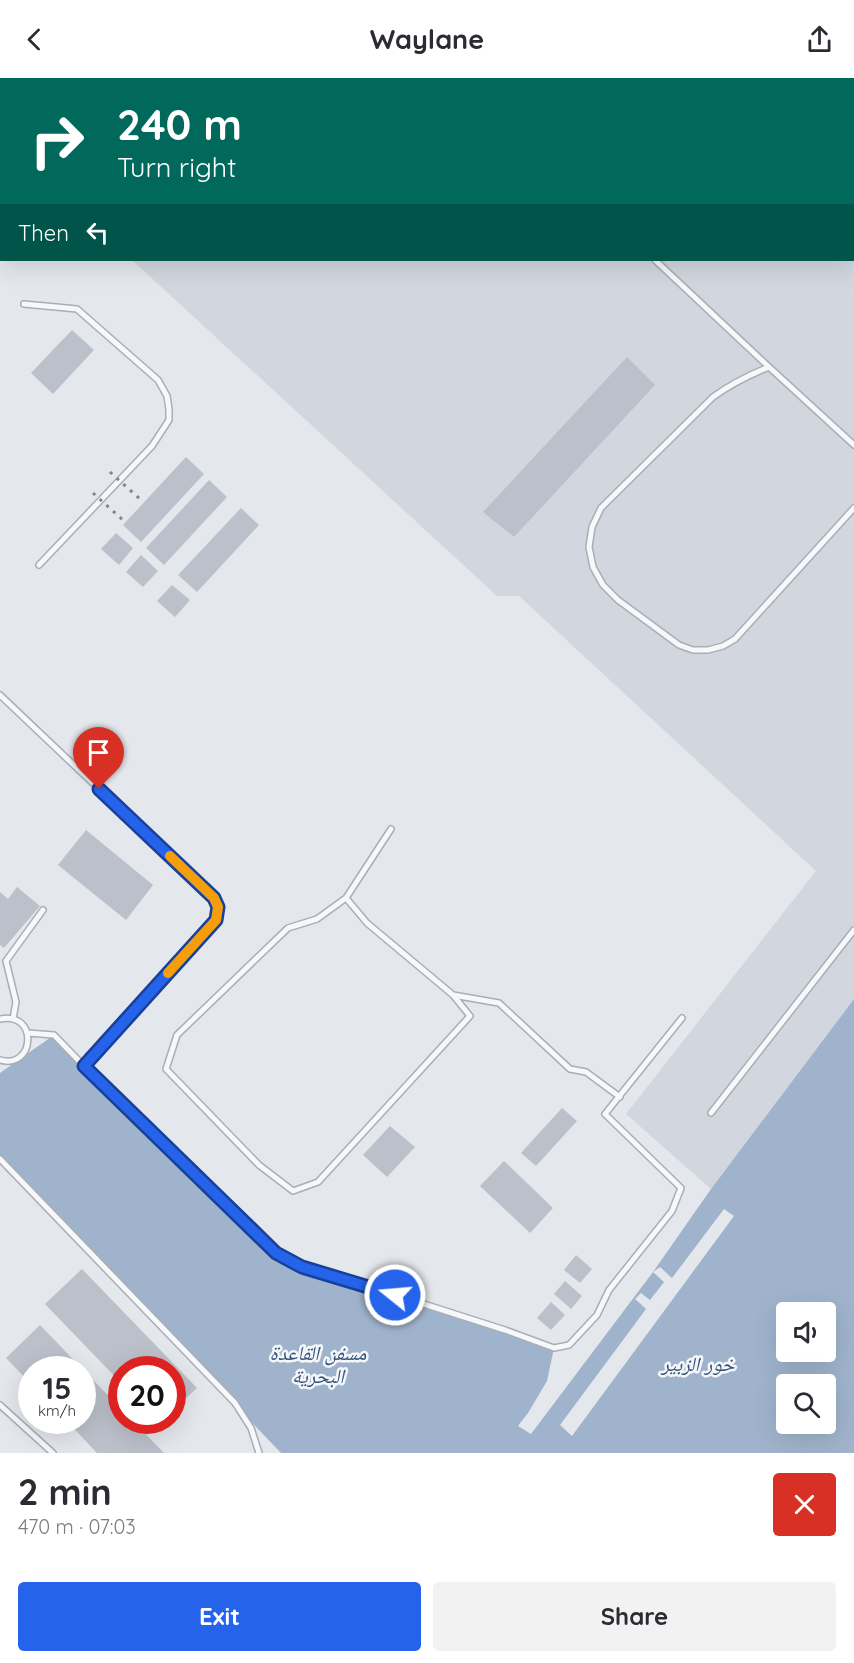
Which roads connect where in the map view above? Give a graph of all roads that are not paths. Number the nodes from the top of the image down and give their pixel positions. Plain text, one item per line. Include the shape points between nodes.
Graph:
1 (656, 261) edge
2 (24, 304) dead end
3 (769, 368) junction
4 (854, 445) edge
5 (854, 508) edge
6 (39, 565) dead end
7 (0, 695) edge
8 (391, 829) dead end
9 (346, 898) junction
10 (43, 910) dead end
11 (854, 930) edge
12 (453, 996) junction
13 (682, 1018) dead end
14 (0, 1019) edge
15 (13, 1019) junction
16 (28, 1034) junction
17 (0, 1060) edge
18 (84, 1066) junction
19 (620, 1097) junction
20 (711, 1113) dead end
21 (0, 1159) edge
22 (0, 1405) edge
23 (53, 1453) edge
24 (259, 1453) edge

1 - 3 lane
2 - 6 lane via 77,309 158,380 169,409 169,420 152,446
3 - 4 lane
3 - 5 lane via 713,397 601,508 592,527 589,547 593,567 603,585 679,645 693,650 723,646 735,639
7 - 18 lane via 214,898 218,907 216,920
8 - 9 lane
9 - 12 lane via 367,924
9 - 12 lane via 317,919 288,928 177,1035 166,1070 259,1165 293,1191 318,1182 470,1016
10 - 15 lane via 6,961 16,1002
11 - 20 lane
12 - 19 lane via 499,1003 570,1069 586,1072
13 - 19 lane
14 - 15 lane
15 - 16 lane
16 - 17 lane via 24,1053 12,1060
16 - 18 lane via 54,1035
18 - 19 lane via 276,1253 302,1267 554,1348 569,1345 597,1315 609,1290 672,1211 681,1188 605,1114
21 - 24 lane via 235,1403 251,1428
22 - 23 lane

